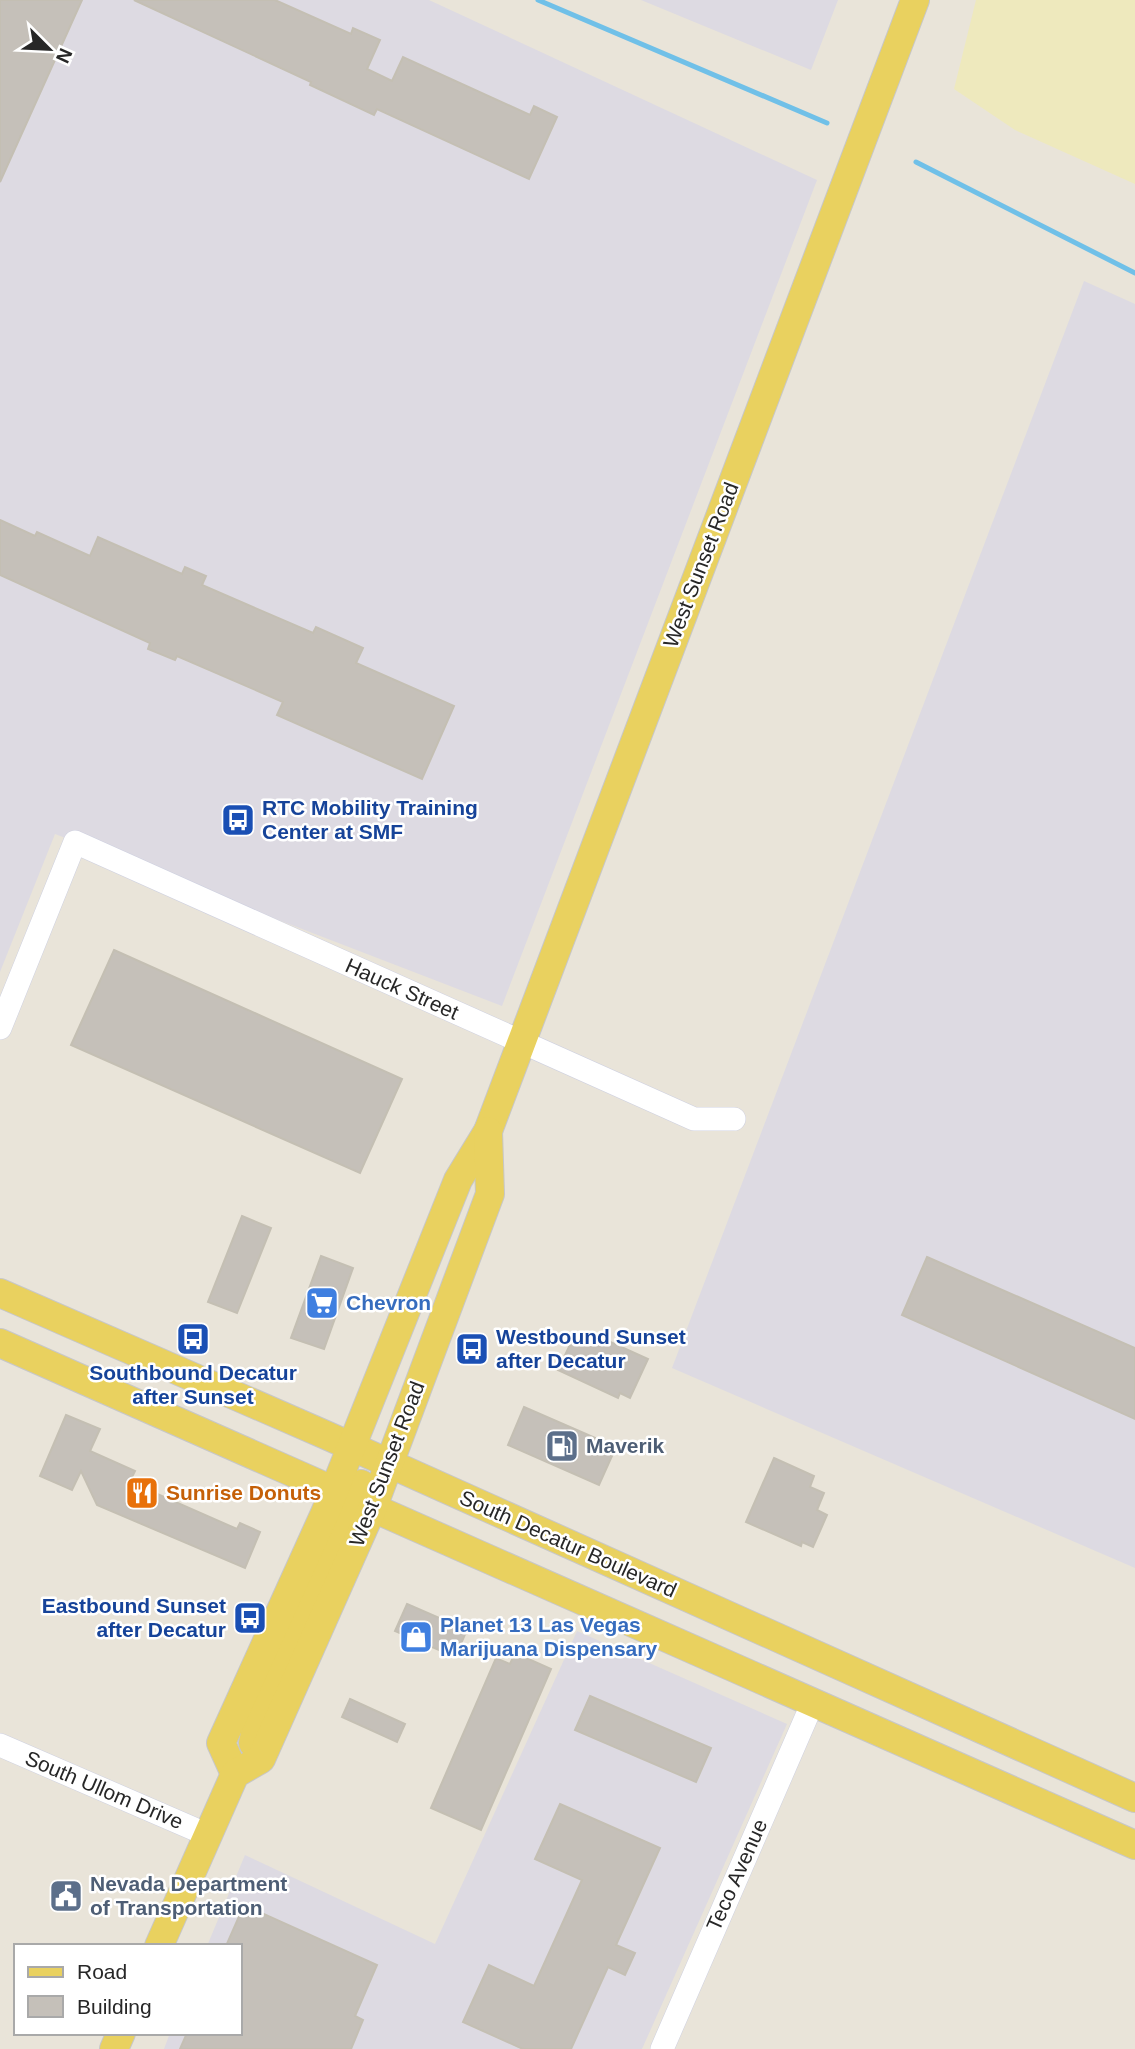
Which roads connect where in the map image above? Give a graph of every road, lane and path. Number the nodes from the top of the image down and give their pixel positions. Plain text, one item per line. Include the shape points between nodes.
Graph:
1 (915, 0) edge
2 (0, 1028) edge
3 (522, 1043) junction
4 (734, 1119) dead end
5 (488, 1131) junction
6 (0, 1293) edge
7 (0, 1343) edge
8 (371, 1455) junction
9 (363, 1503) junction
10 (895, 1692) junction
11 (813, 1702) junction
12 (0, 1745) edge
13 (241, 1770) junction
14 (1135, 1798) edge
15 (208, 1835) junction
16 (1135, 1844) edge
17 (160, 1944) edge
18 (662, 2049) edge

1 - 3 main road, West Sunset Road
2 - 3 street, Hauck Street via 75,842
3 - 4 street, Hauck Street via 694,1119
3 - 5 main road, West Sunset Road
5 - 8 main road, West Sunset Road via 458,1180
5 - 8 main road, West Sunset Road via 490,1194
6 - 8 main road, South Decatur Boulevard
7 - 9 main road
8 - 9 main road, West Sunset Road
8 - 9 main road, West Sunset Road
8 - 10 main road, South Decatur Boulevard
9 - 11 main road
9 - 13 main road, West Sunset Road via 290,1697 261,1759
9 - 13 main road, West Sunset Road via 221,1743
10 - 11 main road via 878,1704 826,1686 820,1687
10 - 14 main road, South Decatur Boulevard
11 - 16 main road
11 - 18 street, Teco Avenue
12 - 15 street, South Ullom Drive
13 - 15 main road, West Sunset Road
15 - 17 main road, West Sunset Road

